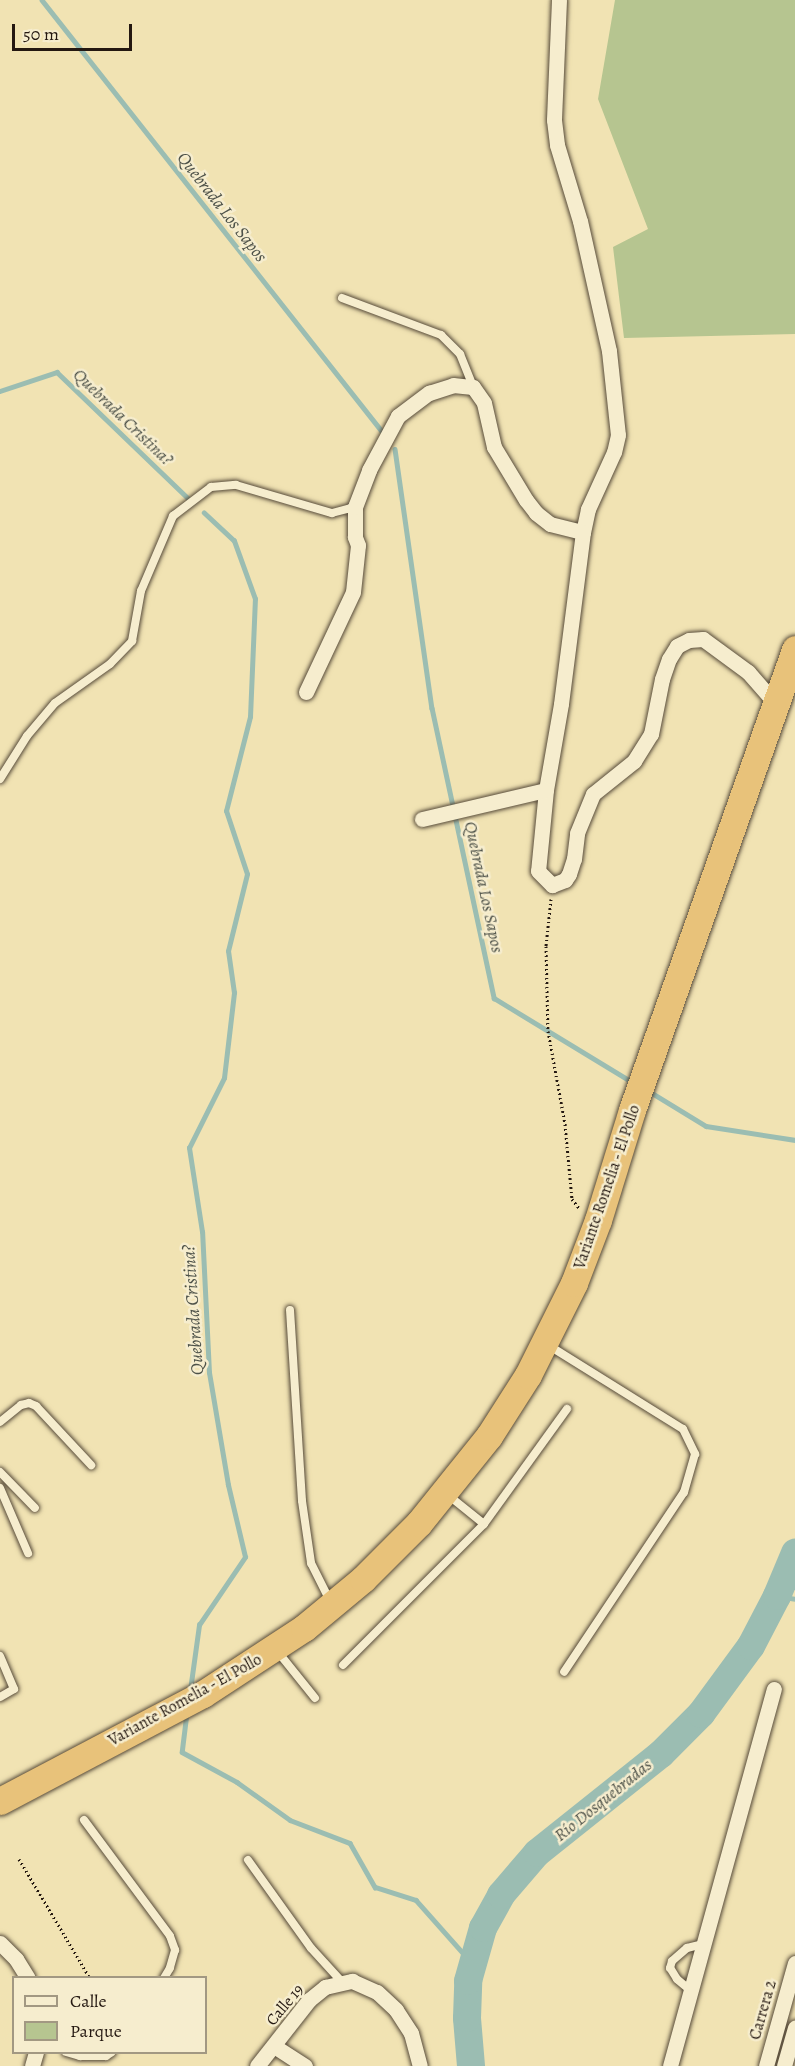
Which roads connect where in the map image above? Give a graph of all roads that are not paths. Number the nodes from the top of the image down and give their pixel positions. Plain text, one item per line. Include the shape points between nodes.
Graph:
1 (559, 0) edge
2 (342, 297) dead end
3 (473, 387) junction
4 (355, 507) junction
5 (583, 532) junction
6 (793, 662) edge
7 (306, 692) dead end
8 (776, 704) junction
9 (0, 779) edge
10 (546, 790) junction
11 (422, 819) dead end
12 (290, 1310) dead end
13 (545, 1343) junction
14 (567, 1409) dead end
15 (0, 1422) edge
16 (91, 1465) dead end
17 (0, 1472) edge
18 (0, 1488) edge
19 (445, 1493) junction
20 (35, 1508) dead end
21 (484, 1524) junction
22 (28, 1553) dead end
23 (332, 1605) junction
24 (275, 1649) junction
25 (0, 1656) edge
26 (343, 1665) dead end
27 (564, 1672) dead end
28 (774, 1689) dead end
29 (0, 1697) edge
30 (315, 1698) dead end
31 (0, 1801) edge
32 (84, 1820) dead end
33 (248, 1860) dead end
34 (0, 1942) edge
35 (703, 1944) junction
36 (795, 1964) edge
37 (27, 1976) edge
38 (165, 1976) edge
39 (342, 1982) junction
40 (690, 1990) junction
41 (795, 2028) edge
42 (274, 2046) junction
43 (73, 2054) edge
44 (108, 2054) edge
45 (257, 2066) edge
46 (305, 2066) edge
47 (420, 2066) edge
48 (670, 2066) edge
49 (766, 2066) edge
50 (784, 2066) edge

1 - 5 street via 554,120 557,145 580,222 609,351 618,435 588,509
2 - 3 lane via 441,335 460,354
3 - 4 street via 460,384 441,388 416,400 398,416 377,452
3 - 5 street via 484,403 494,447 532,508 550,524
4 - 7 street via 358,545 353,592
4 - 9 lane via 332,513 236,485 211,487 173,516 141,591 132,640 110,664 56,703 27,736
5 - 10 street
6 - 8 highway, Variante Romelia - El Pollo
8 - 10 street via 748,672 703,639 677,646 662,679 651,734 634,761 593,794 576,833 572,868 564,880 552,885 538,871 537,862
8 - 13 highway, Variante Romelia - El Pollo via 598,1220
10 - 11 street
12 - 23 lane via 302,1501 311,1563
13 - 19 highway, Variante Romelia - El Pollo via 509,1406
13 - 27 lane via 683,1429 695,1454 684,1492
14 - 21 lane
15 - 16 lane via 28,1402
17 - 20 lane
18 - 22 lane
19 - 21 lane
19 - 23 highway, Variante Romelia - El Pollo via 392,1552
21 - 26 lane
23 - 24 highway, Variante Romelia - El Pollo
24 - 30 lane
24 - 31 highway, Variante Romelia - El Pollo via 203,1694
25 - 29 lane via 14,1689
28 - 35 street
32 - 38 lane via 170,1936 175,1950
33 - 39 lane via 311,1948
34 - 37 street
35 - 40 street
35 - 40 lane via 687,1948 672,1961 670,1968
36 - 49 street, Carrera 2
39 - 42 street, Calle 19 via 325,1987 309,2000
39 - 47 street via 361,1984 377,1992 396,2010 411,2034
40 - 48 street
41 - 50 street
42 - 45 street, Calle 19
42 - 46 street
43 - 44 lane

